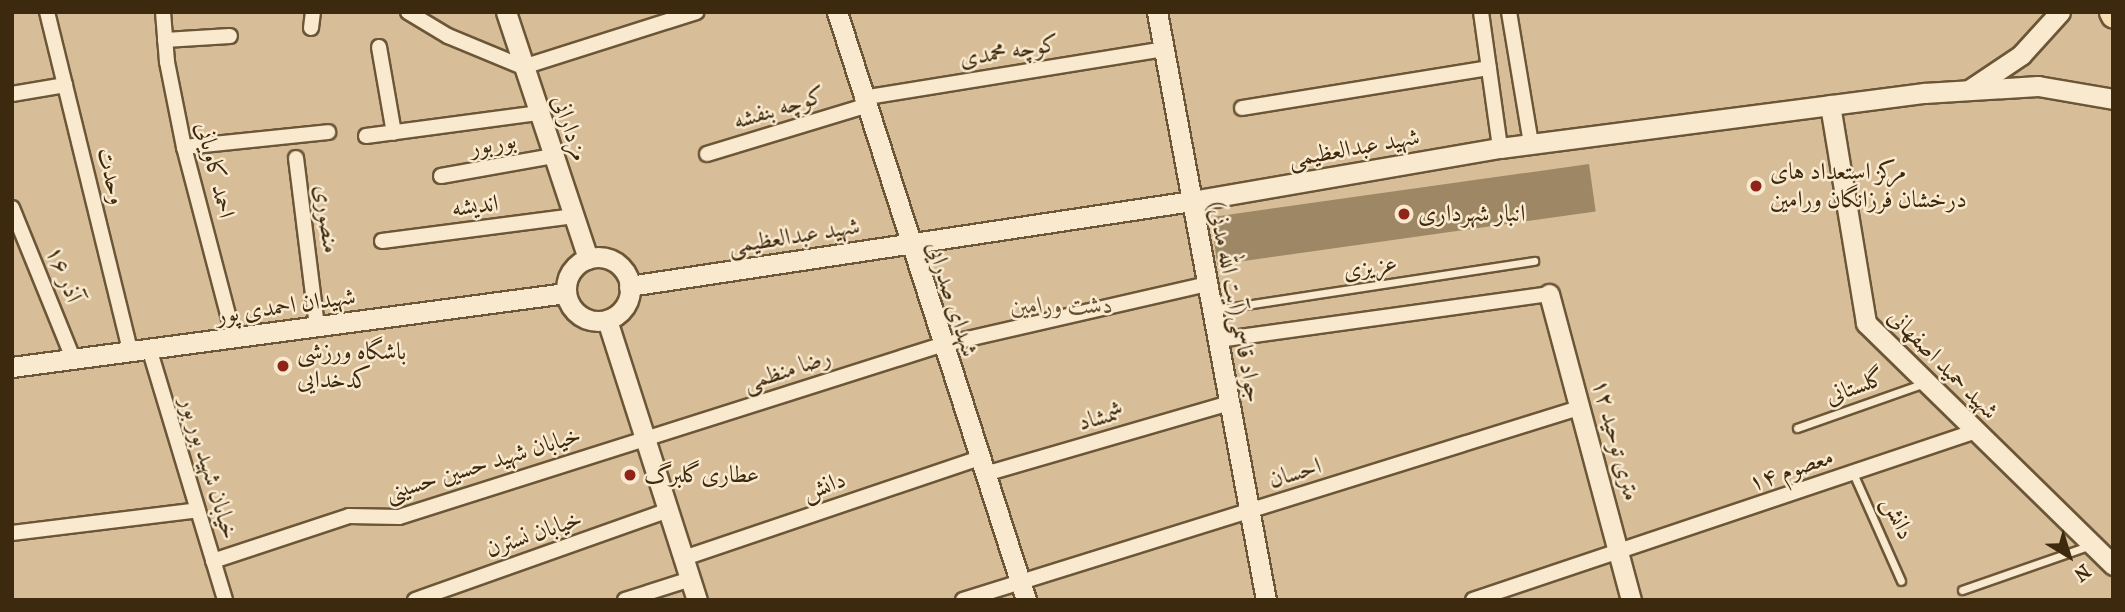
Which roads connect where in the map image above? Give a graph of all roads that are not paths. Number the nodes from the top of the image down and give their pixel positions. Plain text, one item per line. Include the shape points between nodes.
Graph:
1 (47, 12) edge
2 (163, 12) edge
3 (313, 12) edge
4 (408, 12) edge
5 (506, 12) edge
6 (696, 12) edge
7 (837, 12) edge
8 (1157, 12) edge
9 (1481, 12) edge
10 (1509, 12) edge
11 (2060, 12) edge
12 (311, 28) dead end
13 (230, 36) dead end
14 (165, 40) junction
15 (379, 47) dead end
16 (1163, 49) junction
17 (523, 67) junction
18 (1489, 68) junction
19 (65, 85) junction
20 (1968, 90) junction
21 (12, 94) edge
22 (2113, 99) edge
23 (863, 102) junction
24 (1830, 105) junction
25 (1242, 107) dead end
26 (539, 113) junction
27 (328, 132) dead end
28 (394, 133) junction
29 (366, 136) dead end
30 (1531, 144) junction
31 (184, 147) junction
32 (1500, 148) junction
33 (707, 154) dead end
34 (553, 156) junction
35 (296, 159) dead end
36 (441, 176) dead end
37 (1192, 201) junction
38 (12, 208) edge
39 (574, 216) junction
40 (382, 240) dead end
41 (908, 243) junction
42 (588, 259) junction
43 (1534, 261) dead end
44 (1207, 284) junction
45 (629, 286) junction
46 (566, 293) junction
47 (1549, 294) joint
48 (1212, 310) junction
49 (607, 320) junction
50 (317, 326) junction
51 (234, 337) junction
52 (1218, 340) junction
53 (942, 345) junction
54 (140, 350) junction
55 (73, 358) junction
56 (12, 367) edge
57 (1926, 382) junction
58 (1229, 403) junction
59 (1582, 407) junction
60 (1797, 428) dead end
61 (1976, 431) junction
62 (646, 439) junction
63 (982, 466) junction
64 (1853, 473) junction
65 (198, 510) junction
66 (669, 510) junction
67 (1250, 511) junction
68 (12, 533) edge
69 (2091, 545) junction
70 (1620, 553) junction
71 (684, 558) junction
72 (213, 561) junction
73 (2113, 565) edge
74 (691, 579) junction
75 (1901, 581) dead end
76 (1962, 590) dead end
77 (1023, 591) edge
78 (225, 600) edge
79 (415, 600) edge
80 (625, 600) edge
81 (697, 600) edge
82 (963, 600) edge
83 (1266, 600) edge
84 (1473, 600) edge
85 (1631, 600) edge

1 - 19 street, وحدت
2 - 14 street, احمد کاویانی
3 - 12 street
4 - 17 street via 448,36
5 - 17 street, مزدارانی
6 - 17 street
7 - 23 street, شهدای صدرایی
8 - 16 street, جواد قاسمی(آیت الله مدنی)
9 - 18 street
10 - 30 street
11 - 20 street, شهید عبدالعظیمی via 2021,55
13 - 14 street
14 - 31 street, احمد کاویانی
15 - 28 street
16 - 23 street, کوچه محمدی
16 - 37 street, جواد قاسمی(آیت الله مدنی)
17 - 26 street, مزدارانی
18 - 25 street
18 - 32 street
19 - 21 street
19 - 54 street, وحدت
20 - 22 street via 2038,86
20 - 24 street, شهید عبدالعظیمی
23 - 33 street, کوچه بنفشه
23 - 41 street, شهدای صدرایی
24 - 30 street, شهید عبدالعظیمی
24 - 57 street, شهید حمید اصفهانی via 1866,323
26 - 28 street
26 - 34 street, مزدارانی
27 - 31 street
28 - 29 street
30 - 32 street, شهید عبدالعظیمی
31 - 51 street, احمد کاویانی
32 - 37 street, شهید عبدالعظیمی
34 - 36 street, بوربور
34 - 39 street, مزدارانی
35 - 50 street, منصوری
37 - 41 street, شهید عبدالعظیمی
37 - 44 street, جواد قاسمی(آیت الله مدنی)
38 - 55 street, ۱۶ آذر
39 - 40 street, اندیشه
39 - 42 street, مزدارانی
41 - 45 street, شهید عبدالعظیمی
41 - 53 street, شهدای صدرایی
42 - 45 street via 612,261 622,268
42 - 46 street via 569,275
43 - 48 lane, عزیزی
44 - 48 street, جواد قاسمی(آیت الله مدنی)
44 - 53 street, رضا منظمی
45 - 49 street via 626,304
46 - 49 street via 573,310 583,318
46 - 50 street, شهیدان احمدی پور
47 - 52 street
47 - 59 street, ۱۲ متری توحید
48 - 52 street, جواد قاسمی(آیت الله مدنی)
49 - 62 street
50 - 51 street, شهیدان احمدی پور
51 - 54 street, شهیدان احمدی پور
52 - 58 street, جواد قاسمی(آیت الله مدنی)
53 - 62 street, رضا منظمی
53 - 63 street, شهدای صدرایی
54 - 55 street, شهیدان احمدی پور
54 - 65 street, خیابان شهید بور بور
55 - 56 street, شهیدان احمدی پور
57 - 60 lane, گلستانی
57 - 61 street, شهید حمید اصفهانی
58 - 63 street, شمشاد
58 - 67 street, جواد قاسمی(آیت الله مدنی)
59 - 67 street, احسان
59 - 70 street, ۱۲ متری توحید
61 - 64 street, ۱۴ معصوم
61 - 69 street, شهید حمید اصفهانی
62 - 66 street
62 - 72 street, خیابان شهید حسین حسینی via 399,517 349,516
63 - 71 street, دانش
63 - 77 street, شهدای صدرایی
64 - 70 street, ۱۴ معصوم
64 - 75 lane, دانش
65 - 68 street
65 - 72 street, خیابان شهید بور بور
66 - 71 street
66 - 79 street, خیابان نسترن
67 - 77 street, احسان
67 - 83 street, جواد قاسمی(آیت الله مدنی)
69 - 73 street, شهید حمید اصفهانی
69 - 76 lane
70 - 84 street, ۱۴ معصوم
70 - 85 street, ۱۲ متری توحید
71 - 74 street
72 - 78 street, خیابان شهید بور بور
74 - 80 street
74 - 81 street
77 - 82 street, احسان

